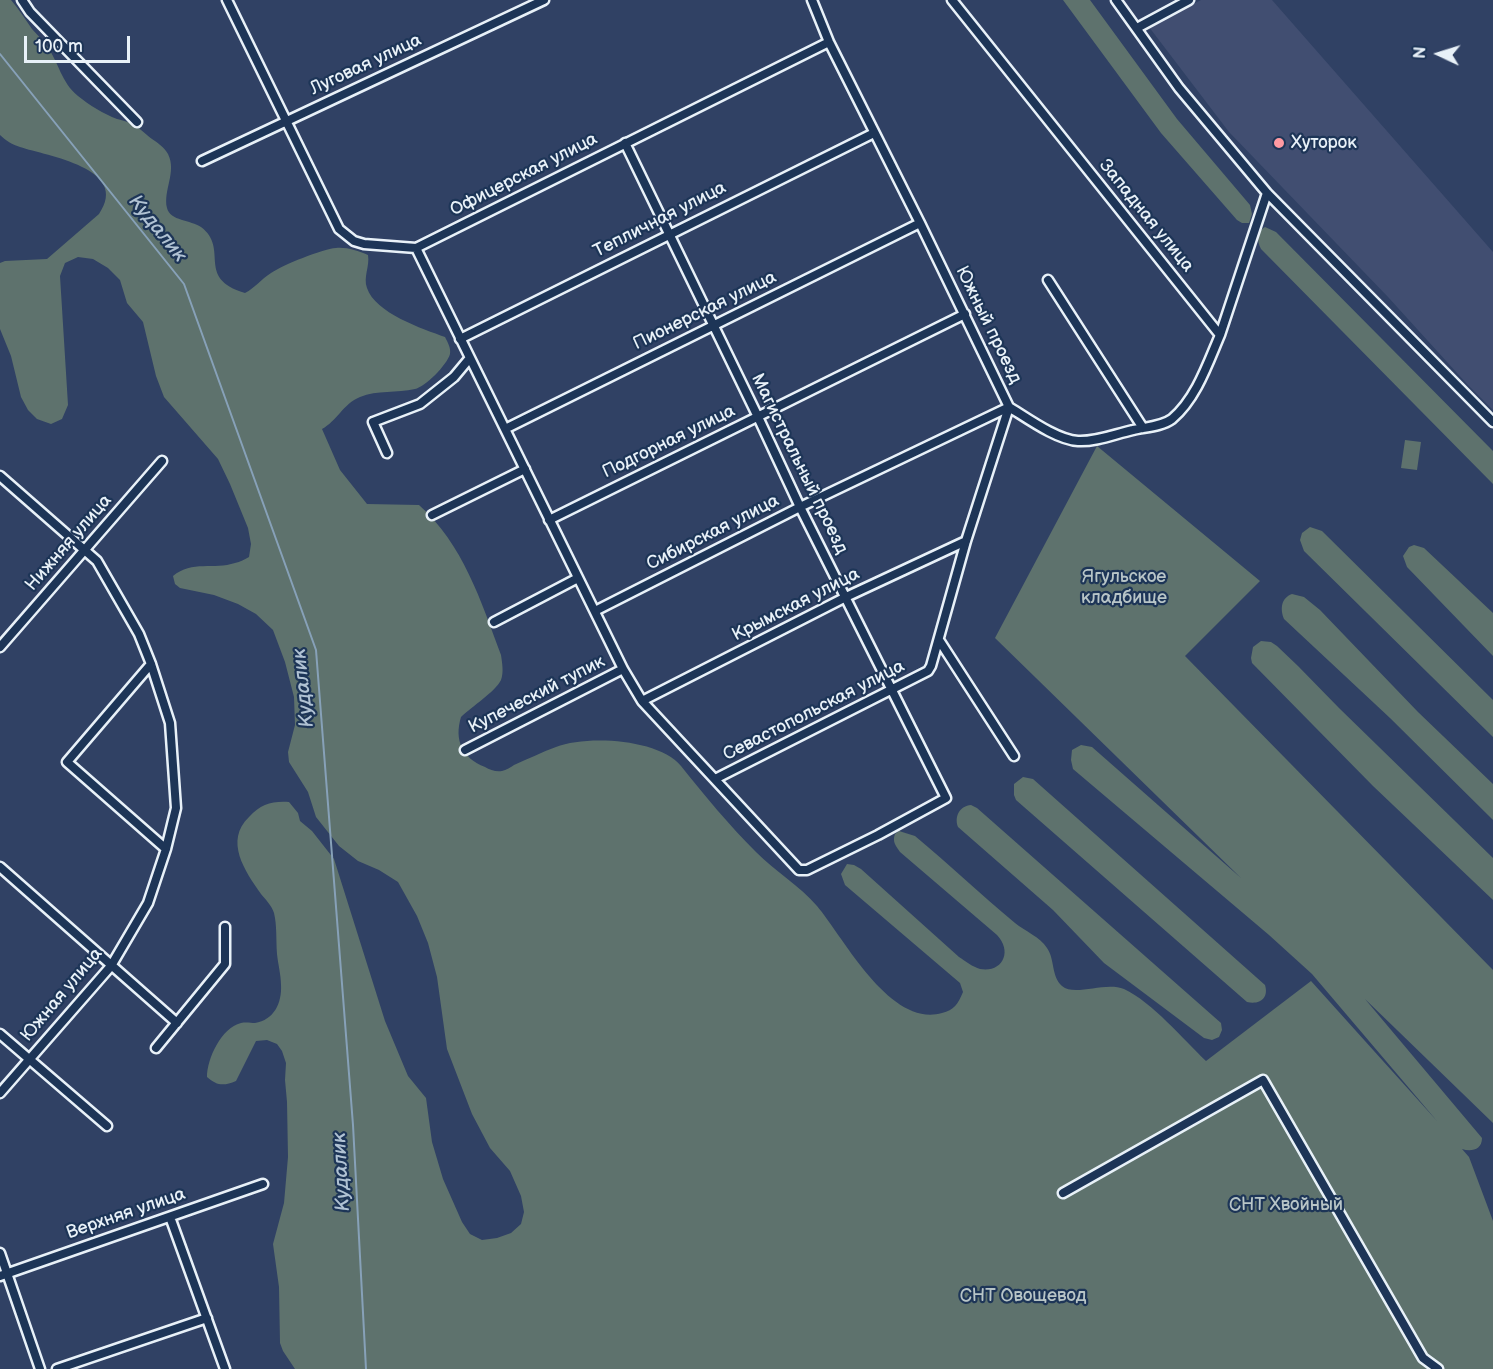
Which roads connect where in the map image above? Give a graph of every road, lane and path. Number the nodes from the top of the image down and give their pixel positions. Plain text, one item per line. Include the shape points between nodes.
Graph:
1 (22, 0) edge
2 (227, 0) edge
3 (544, 0) edge
4 (812, 0) edge
5 (952, 0) edge
6 (1116, 0) edge
7 (1189, 0) edge
8 (1137, 28) junction
9 (829, 42) junction
10 (137, 122) dead end
11 (285, 122) junction
12 (874, 133) junction
13 (625, 143) junction
14 (202, 160) dead end
15 (1267, 193) junction
16 (920, 223) junction
17 (668, 234) junction
18 (416, 248) junction
19 (1048, 280) dead end
20 (965, 314) junction
21 (713, 326) junction
22 (1220, 335) junction
23 (460, 339) junction
24 (469, 358) junction
25 (1008, 407) junction
26 (759, 417) junction
27 (1493, 422) edge
28 (1143, 428) junction
29 (505, 429) junction
30 (387, 453) dead end
31 (162, 461) dead end
32 (525, 468) junction
33 (0, 476) edge
34 (800, 507) junction
35 (432, 515) dead end
36 (549, 520) junction
37 (966, 541) junction
38 (85, 550) junction
39 (578, 578) junction
40 (846, 597) junction
41 (595, 611) junction
42 (495, 622) dead end
43 (939, 639) junction
44 (0, 647) edge
45 (151, 664) junction
46 (623, 669) junction
47 (928, 671) joint
48 (893, 690) junction
49 (642, 701) junction
50 (465, 750) dead end
51 (1014, 756) dead end
52 (715, 779) junction
53 (166, 849) junction
54 (0, 867) edge
55 (225, 927) dead end
56 (111, 966) junction
57 (177, 1023) junction
58 (0, 1034) edge
59 (156, 1048) dead end
60 (29, 1060) junction
61 (0, 1093) edge
62 (107, 1126) dead end
63 (263, 1184) dead end
64 (1063, 1193) dead end
65 (170, 1217) junction
66 (0, 1253) edge
67 (4, 1274) edge
68 (207, 1318) junction
69 (40, 1369) edge
70 (57, 1369) edge
71 (225, 1369) edge
72 (1438, 1369) edge

1 - 10 street
2 - 11 street
3 - 11 street, Луговая улица
4 - 9 street, Южный проезд
5 - 22 street, Западная улица
6 - 8 street
7 - 8 street
8 - 15 street via 1179,88
9 - 12 street, Южный проезд
9 - 13 street, Офицерская улица
11 - 14 street, Луговая улица
11 - 18 street via 339,229 363,244
12 - 16 street, Южный проезд
12 - 17 street, Тепличная улица
13 - 17 street, Магистральный проезд
13 - 18 street, Офицерская улица
15 - 22 street
15 - 27 street
16 - 20 street, Южный проезд
16 - 21 street, Пионерская улица
17 - 21 street, Магистральный проезд
17 - 23 street, Тепличная улица
18 - 23 street
19 - 28 street
20 - 25 street, Южный проезд
20 - 26 street, Подгорная улица
21 - 26 street, Магистральный проезд
21 - 29 street, Пионерская улица
22 - 28 street via 1205,371 1177,414 1166,422
23 - 24 street
24 - 29 street
24 - 30 street via 420,404 373,422
25 - 28 street via 1062,437 1078,441
25 - 34 street, Сибирская улица
25 - 37 street, Южный проезд
26 - 34 street, Магистральный проезд
26 - 36 street, Подгорная улица
29 - 32 street
31 - 38 street, Нижняя улица
32 - 35 street
32 - 36 street
33 - 38 street, Южная улица
34 - 40 street, Магистральный проезд
34 - 41 street, Сибирская улица
36 - 39 street
37 - 40 street, Крымская улица
37 - 43 street, Южный проезд
38 - 44 street, Нижняя улица
38 - 45 street, Южная улица via 110,580
39 - 41 street
39 - 42 street
40 - 48 street, Магистральный проезд
40 - 49 street, Крымская улица
41 - 46 street
43 - 47 street, Южный проезд
43 - 51 street
45 - 53 street, Южная улица via 170,723 176,808
45 - 53 street via 67,762
46 - 49 street
46 - 50 street, Купеческий тупик
47 - 48 street, Севастопольская улица
48 - 52 street, Севастопольская улица
48 - 52 street, Магистральный проезд via 946,798 859,845 801,871
49 - 52 street
53 - 56 street, Южная улица via 148,903
54 - 56 street
55 - 57 street via 225,964
56 - 57 street
56 - 60 street, Южная улица
57 - 59 street
58 - 60 street
60 - 61 street, Южная улица
60 - 62 street
63 - 65 street, Верхняя улица
64 - 72 street via 1263,1080 1423,1358
65 - 67 street, Верхняя улица
65 - 68 street
66 - 67 street
67 - 69 street
68 - 70 street
68 - 71 street

